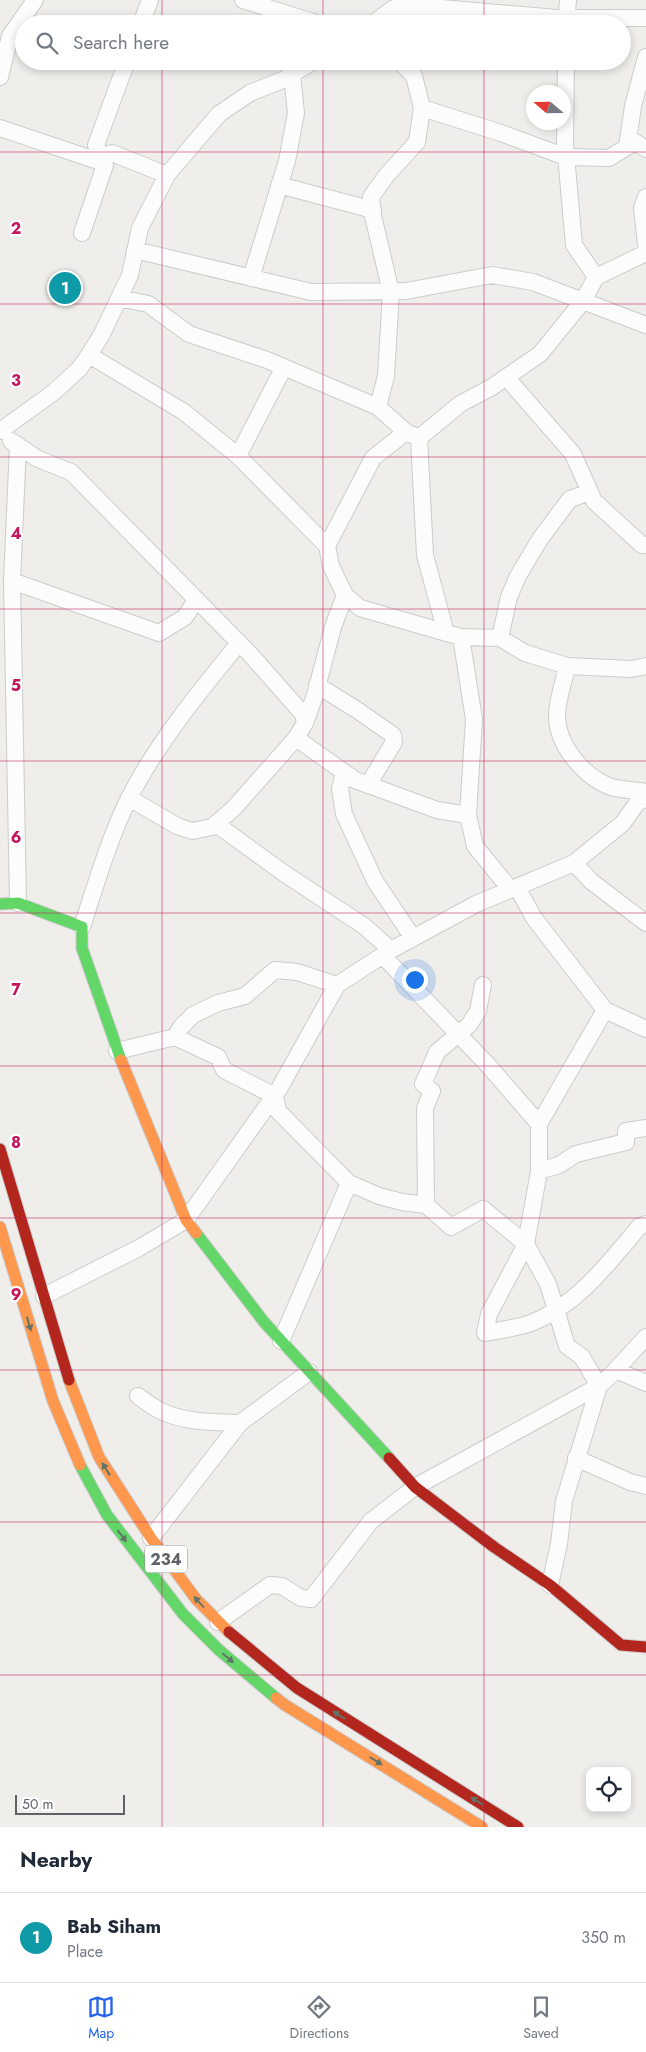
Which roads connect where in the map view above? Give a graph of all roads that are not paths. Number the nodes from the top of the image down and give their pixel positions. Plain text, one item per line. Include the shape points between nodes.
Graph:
1 (35, 0) edge
2 (150, 0) edge
3 (244, 0) edge
4 (568, 0) edge
5 (442, 4) edge
6 (25, 15) edge
7 (145, 15) edge
8 (291, 15) edge
9 (384, 15) edge
10 (519, 15) edge
11 (566, 15) edge
12 (631, 18) edge
13 (646, 18) edge
14 (15, 29) edge
15 (646, 57) edge
16 (124, 70) edge
17 (300, 70) edge
18 (408, 70) edge
19 (566, 70) edge
20 (292, 75) junction
21 (0, 77) edge
22 (422, 108) junction
23 (0, 128) edge
24 (627, 147) junction
25 (646, 149) edge
26 (102, 157) junction
27 (566, 157) junction
28 (167, 175) junction
29 (279, 185) junction
30 (646, 197) edge
31 (373, 210) junction
32 (82, 233) dead end
33 (646, 244) edge
34 (135, 250) junction
35 (646, 253) edge
36 (596, 277) junction
37 (251, 278) junction
38 (391, 292) junction
39 (119, 298) junction
40 (583, 301) junction
41 (646, 325) edge
42 (89, 355) junction
43 (284, 367) junction
44 (506, 377) junction
45 (378, 407) junction
46 (0, 431) edge
47 (0, 435) edge
48 (413, 435) junction
49 (18, 445) junction
50 (238, 456) junction
51 (590, 492) junction
52 (646, 545) edge
53 (327, 546) junction
54 (12, 581) junction
55 (346, 596) junction
56 (196, 600) junction
57 (454, 635) junction
58 (500, 638) junction
59 (238, 643) junction
60 (567, 666) junction
61 (646, 666) edge
62 (317, 685) junction
63 (305, 723) junction
64 (296, 738) junction
65 (344, 772) junction
66 (368, 785) junction
67 (646, 792) edge
68 (129, 798) junction
69 (646, 798) edge
70 (468, 815) junction
71 (216, 824) junction
72 (574, 863) junction
73 (513, 888) junction
74 (0, 904) edge
75 (18, 904) junction
76 (646, 923) edge
77 (82, 927) junction
78 (413, 938) junction
79 (387, 953) junction
80 (337, 986) junction
81 (483, 986) dead end
82 (606, 1010) junction
83 (646, 1030) edge
84 (457, 1034) junction
85 (175, 1037) junction
86 (117, 1052) junction
87 (275, 1096) junction
88 (539, 1124) junction
89 (646, 1128) edge
90 (0, 1149) edge
91 (540, 1171) junction
92 (349, 1183) junction
93 (426, 1205) junction
94 (186, 1220) junction
95 (646, 1224) edge
96 (0, 1227) edge
97 (526, 1244) junction
98 (44, 1296) junction
99 (554, 1311) junction
100 (646, 1337) edge
101 (281, 1341) junction
102 (616, 1370) junction
103 (309, 1372) junction
104 (646, 1383) edge
105 (598, 1386) junction
106 (138, 1396) dead end
107 (240, 1423) junction
108 (576, 1458) junction
109 (415, 1486) junction
110 (646, 1486) edge
111 (151, 1538) junction
112 (550, 1585) junction
113 (218, 1622) junction
114 (646, 1647) edge
115 (482, 1827) edge
116 (518, 1827) edge

1 - 6 street
2 - 7 street
3 - 8 street
4 - 11 street
5 - 9 street via 394,8
5 - 10 street
12 - 13 street
14 - 21 street via 10,36
15 - 24 street via 633,106
16 - 26 street via 96,145
17 - 20 street
18 - 22 street via 414,76
19 - 27 street
20 - 28 street via 250,93 219,114
20 - 29 street via 296,113
22 - 27 street
22 - 31 street via 417,142 371,197
23 - 26 street via 95,160
24 - 25 street via 635,142
24 - 27 street via 609,158
26 - 28 street via 112,153
26 - 32 street via 106,165
27 - 36 street via 574,245
28 - 34 street via 140,228
29 - 31 street
29 - 37 street
30 - 33 street via 642,208
31 - 38 street
34 - 37 street
34 - 39 street via 130,275
35 - 36 street
36 - 40 street
37 - 38 street via 311,292
38 - 40 street via 492,275 533,282
38 - 45 street via 386,376
39 - 42 street
39 - 43 street via 148,304 189,334
40 - 41 street
40 - 44 street via 540,354
42 - 46 street via 54,392
42 - 50 street via 184,412
43 - 45 street
43 - 50 street
44 - 48 street
44 - 51 street via 573,454
45 - 48 street
47 - 49 street
48 - 53 street via 373,458
48 - 57 street via 425,555
49 - 54 street
49 - 56 street via 38,459 72,472
50 - 53 street
51 - 52 street via 594,501 642,545
51 - 58 street via 570,499 540,539 509,597
53 - 55 street via 331,566
54 - 56 street via 159,632 185,617
54 - 75 street
55 - 57 street via 360,608
55 - 62 street via 333,627
56 - 59 street
57 - 58 street
57 - 70 street via 474,720
58 - 60 street via 525,654
59 - 63 street via 303,714
59 - 68 street via 177,720
60 - 61 street
60 - 67 street via 557,716 563,742 592,776 611,787
62 - 63 street
62 - 66 street via 393,735 394,742
63 - 64 street
64 - 65 street
64 - 71 street
65 - 66 street
65 - 78 street via 340,789 344,814 374,881
66 - 70 street via 437,810
68 - 71 street via 177,826 192,831
68 - 77 street
69 - 72 street via 637,803 623,823
70 - 73 street via 475,846
71 - 79 street via 284,874 364,926
72 - 73 street
72 - 76 street via 592,882
73 - 78 street
73 - 82 street
74 - 75 main road
75 - 77 main road
77 - 86 main road via 82,948
78 - 79 street
79 - 80 street
79 - 84 street
80 - 85 street via 297,972 275,970 245,996 218,1003 193,1015
80 - 87 street
81 - 84 street via 478,1011 469,1025
82 - 83 street
82 - 88 street
84 - 88 street
84 - 93 street via 437,1052 424,1084 432,1090 425,1108
85 - 86 street
85 - 87 street via 218,1057 224,1070
86 - 94 main road
87 - 92 street via 278,1111
87 - 94 street
88 - 91 street
89 - 91 street via 626,1131 626,1142 576,1154 559,1165
90 - 98 main road, 234
91 - 97 street
92 - 93 street via 379,1196
92 - 101 street
93 - 97 street via 451,1227 484,1209
94 - 98 street
94 - 101 main road
95 - 99 street via 640,1226 593,1281
96 -> 115 main road, 234 via 53,1401 80,1466 107,1515 182,1614 285,1705
97 - 99 street via 548,1284
97 - 99 street via 489,1314 485,1333 530,1323
111 -> 98 main road, 234 via 98,1457 73,1392
99 - 105 street via 567,1346 582,1357
100 - 102 street
101 - 103 main road
102 - 104 street
102 - 105 street
103 - 107 street
103 - 109 main road
105 - 108 street
105 - 109 street
106 - 107 street via 162,1411 180,1417
107 - 111 street
108 - 110 street
108 - 112 street via 564,1501
109 - 112 main road
109 - 113 street via 371,1521 311,1599 301,1598 282,1586 270,1585
113 -> 111 main road, 234 via 196,1599
112 - 114 main road via 621,1644
116 -> 113 main road, 234 via 297,1688

